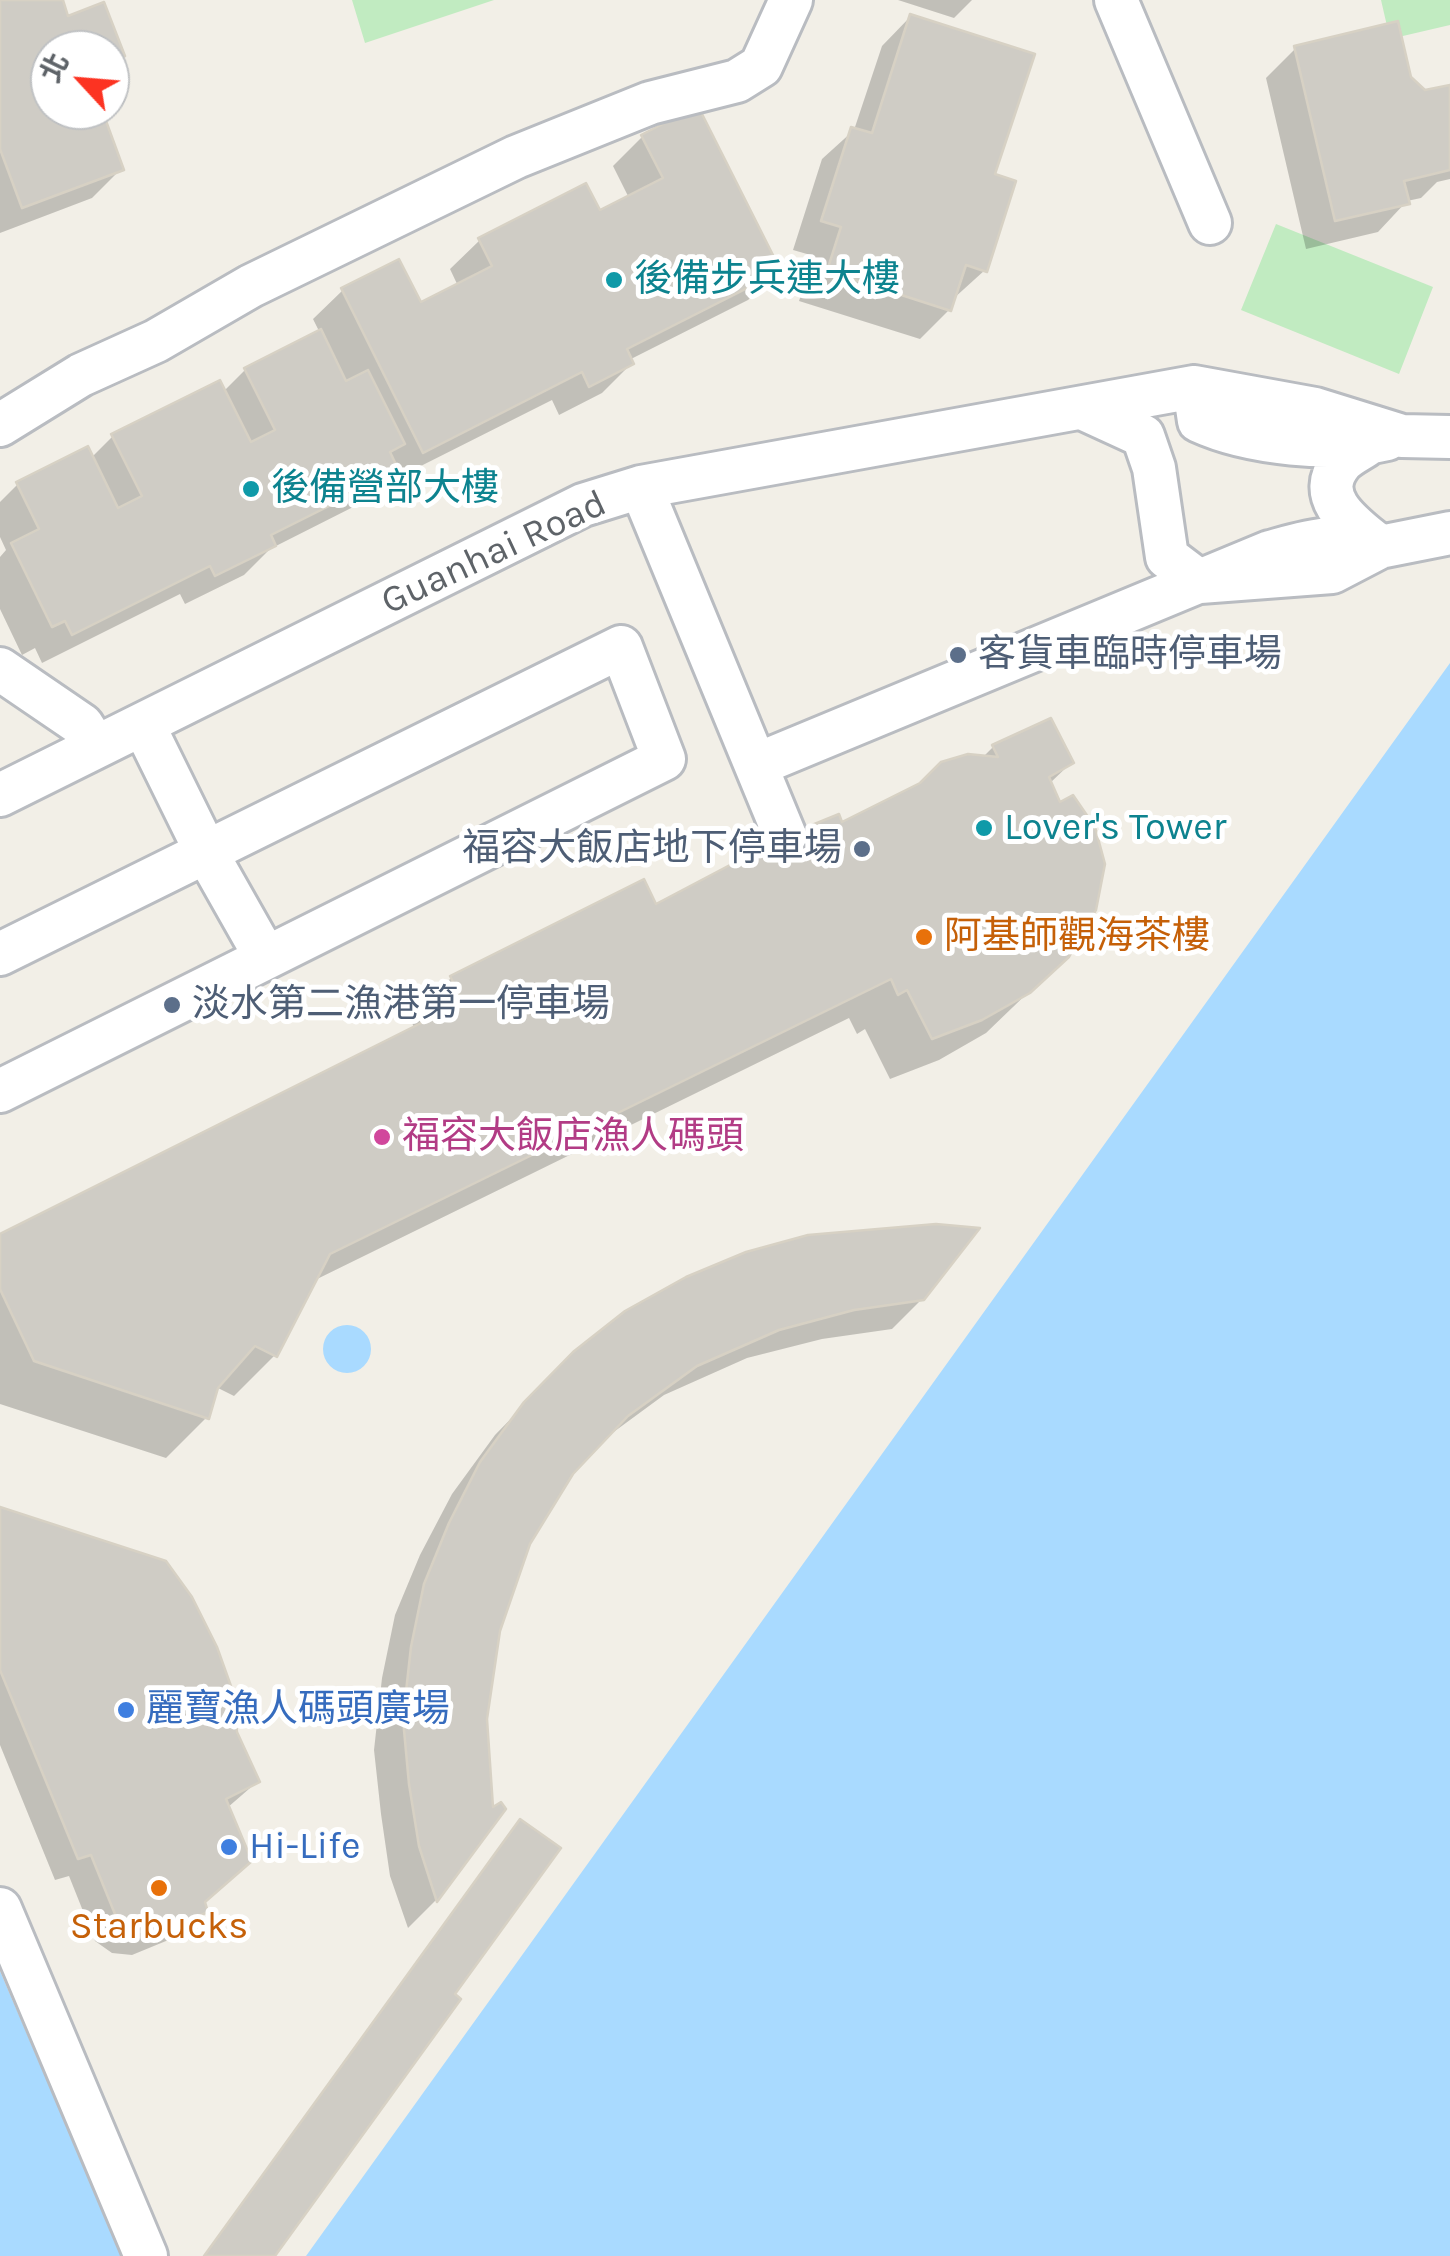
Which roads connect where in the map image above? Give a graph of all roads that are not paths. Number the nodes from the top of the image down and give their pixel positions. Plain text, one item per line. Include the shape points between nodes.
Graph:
1 (791, 0) edge
2 (1116, 0) edge
3 (1210, 223) dead end
4 (1082, 408) junction
5 (0, 425) edge
6 (1450, 437) edge
7 (1385, 440) junction
8 (641, 486) junction
9 (1450, 533) edge
10 (1380, 547) junction
11 (1200, 582) junction
12 (0, 668) edge
13 (143, 724) junction
14 (96, 747) junction
15 (756, 764) junction
16 (0, 795) edge
17 (785, 836) dead end
18 (206, 852) junction
19 (0, 954) edge
20 (266, 958) junction
21 (0, 1091) edge
22 (0, 1909) edge
23 (146, 2256) edge

1 - 5 street via 761,66 737,80 650,103 516,157 251,286
2 - 3 street
4 - 7 street, Guanhai Road via 1194,387 1315,409
4 - 8 street, Guanhai Road
4 - 11 street via 1144,436 1167,556
6 - 7 street, Guanhai Road
7 - 10 street via 1341,464 1334,482 1334,506
8 - 13 street, Guanhai Road via 583,505
8 - 15 street
9 - 10 street
10 - 11 street via 1324,538
11 - 15 street
12 - 14 street via 82,725
13 - 14 street, Guanhai Road
13 - 18 street
14 - 16 street, Guanhai Road
15 - 17 street
18 - 19 street
18 - 20 street
18 - 20 street via 621,647 664,759
20 - 21 street
22 - 23 street

